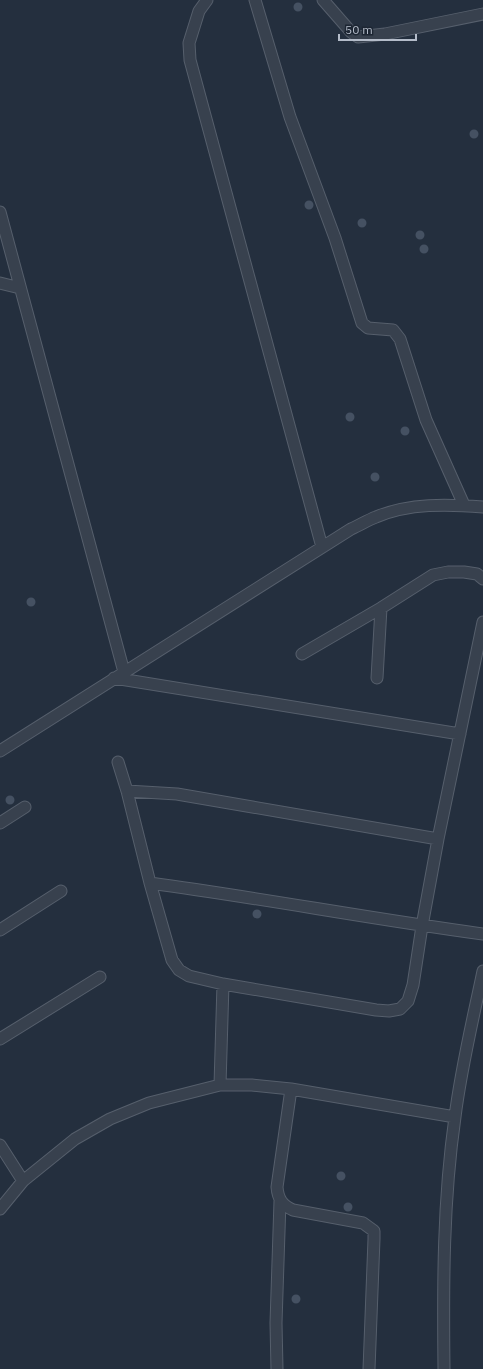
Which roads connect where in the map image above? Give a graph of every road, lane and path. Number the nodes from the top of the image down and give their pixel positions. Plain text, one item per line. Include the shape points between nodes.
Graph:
1 (207, 0) edge
2 (255, 0) edge
3 (323, 0) edge
4 (483, 14) edge
5 (0, 212) edge
6 (0, 283) edge
7 (20, 288) junction
8 (464, 505) junction
9 (483, 507) edge
10 (322, 547) junction
11 (483, 579) edge
12 (381, 608) junction
13 (483, 622) edge
14 (302, 654) dead end
15 (119, 675) junction
16 (377, 678) dead end
17 (460, 734) junction
18 (0, 751) edge
19 (118, 762) dead end
20 (127, 791) junction
21 (25, 807) dead end
22 (0, 823) edge
23 (438, 839) junction
24 (150, 883) junction
25 (61, 891) dead end
26 (422, 926) junction
27 (0, 930) edge
28 (483, 934) edge
29 (483, 971) edge
30 (100, 977) dead end
31 (223, 984) junction
32 (0, 1039) edge
33 (220, 1085) junction
34 (291, 1089) junction
35 (455, 1116) junction
36 (0, 1145) edge
37 (22, 1181) junction
38 (280, 1201) junction
39 (0, 1209) edge
40 (277, 1369) edge
41 (369, 1369) edge
42 (444, 1369) edge

1 - 10 street via 199,11 190,43 190,60
2 - 8 street via 290,117 335,238 362,323 368,328 393,330 400,339 426,420
3 - 4 street via 358,37 370,37
5 - 7 street
6 - 7 street
7 - 15 street
8 - 9 street
8 - 10 street via 400,510 351,529
10 - 15 street
11 - 12 street via 477,574 464,572 433,575
12 - 14 street
12 - 16 street
13 - 17 street
15 - 17 street
15 - 18 street
17 - 23 street
19 - 20 street
20 - 23 street via 177,794
20 - 24 street
21 - 22 street
23 - 26 street
24 - 26 street
24 - 31 street via 172,960 179,970 189,976
25 - 27 street
26 - 28 street
26 - 31 street via 408,1001 400,1009 376,1010
29 - 35 street
30 - 32 street
31 - 33 street
33 - 34 street
33 - 37 street via 149,1103 110,1119 75,1139
34 - 35 street
34 - 38 street via 277,1186
35 - 42 street via 445,1228
36 - 37 street
37 - 39 street
38 - 40 street
38 - 41 street via 293,1210 363,1223 374,1231

